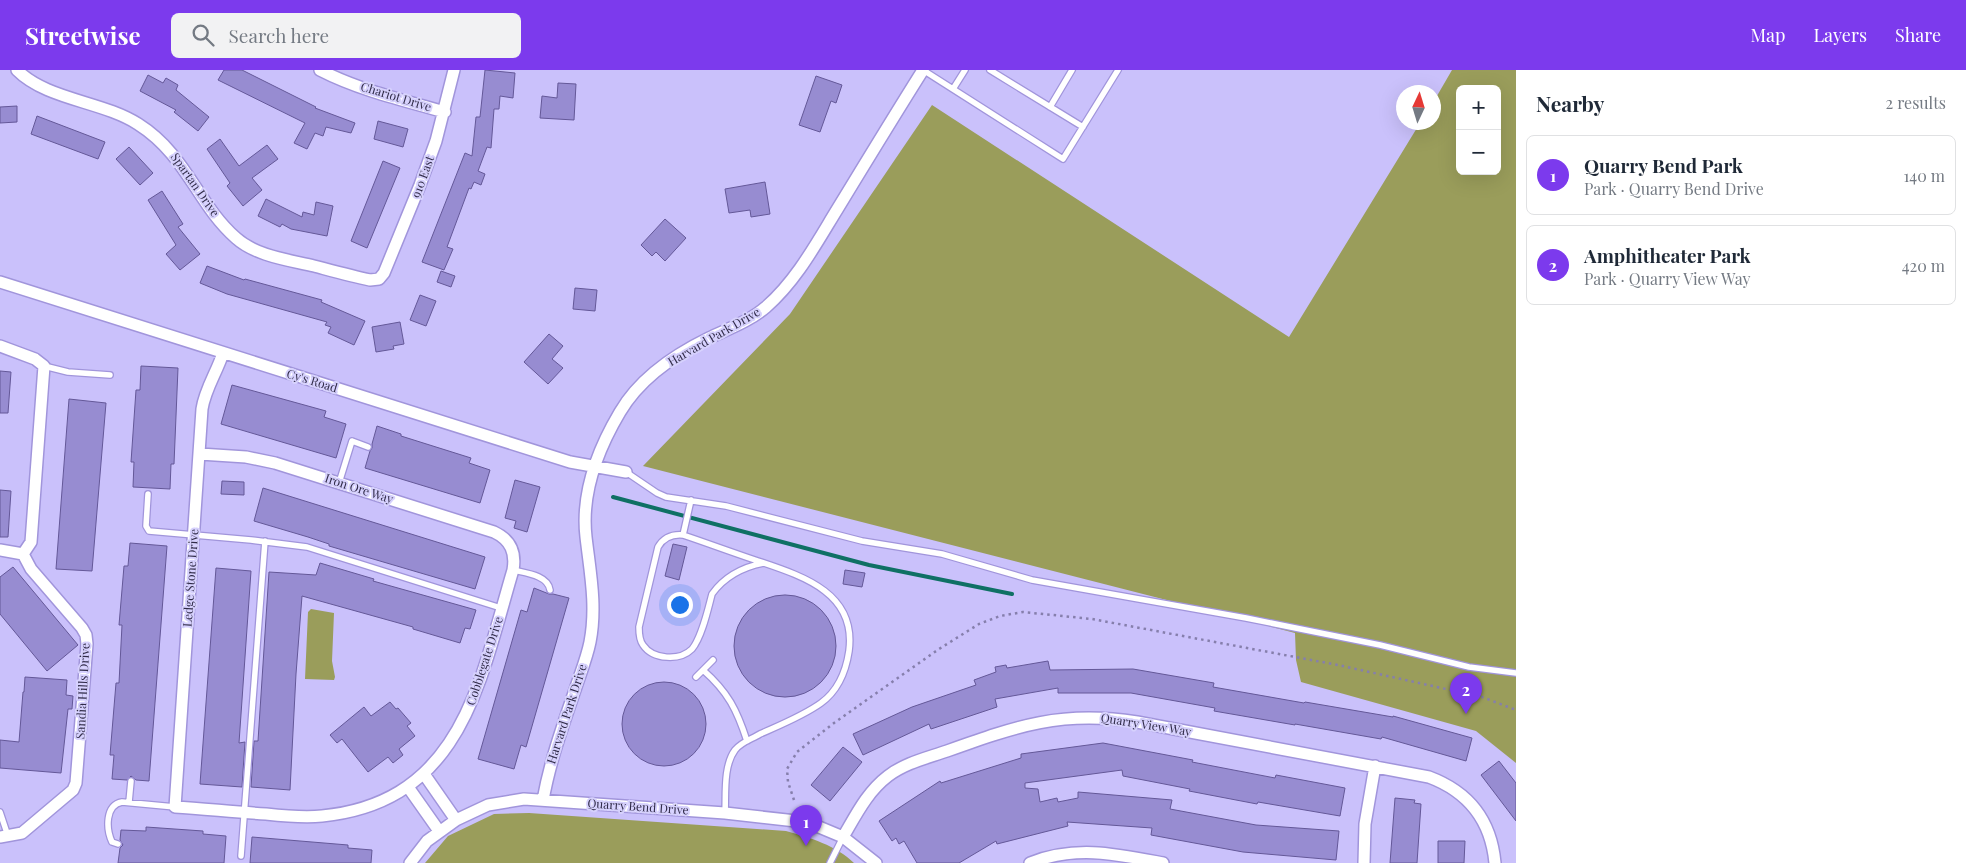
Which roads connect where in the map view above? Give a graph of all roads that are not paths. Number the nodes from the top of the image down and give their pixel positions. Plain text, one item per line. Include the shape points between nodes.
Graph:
1 (17, 70) edge
2 (320, 70) edge
3 (454, 70) edge
4 (923, 70) edge
5 (966, 70) edge
6 (990, 70) edge
7 (1072, 70) edge
8 (1118, 70) edge
9 (953, 89) junction
10 (1050, 107) junction
11 (444, 112) junction
12 (1083, 127) junction
13 (379, 279) joint
14 (0, 282) edge
15 (0, 346) edge
16 (224, 353) junction
17 (44, 366) junction
18 (110, 375) dead end
19 (368, 447) dead end
20 (200, 454) junction
21 (595, 466) junction
22 (626, 472) joint
23 (339, 483) junction
24 (148, 494) dead end
25 (691, 500) junction
26 (683, 535) junction
27 (194, 536) junction
28 (265, 542) junction
29 (511, 546) joint
30 (0, 550) edge
31 (23, 554) junction
32 (764, 563) junction
33 (512, 570) junction
34 (550, 590) dead end
35 (501, 608) junction
36 (713, 660) dead end
37 (703, 670) junction
38 (1516, 673) edge
39 (696, 677) dead end
40 (747, 741) junction
41 (1375, 766) junction
42 (424, 774) junction
43 (131, 782) dead end
44 (408, 787) junction
45 (543, 800) junction
46 (130, 802) junction
47 (175, 807) junction
48 (0, 812) edge
49 (244, 812) junction
50 (725, 814) junction
51 (456, 820) junction
52 (439, 831) junction
53 (4, 837) edge
54 (843, 837) junction
55 (118, 844) dead end
56 (241, 856) dead end
57 (1111, 858) edge
58 (410, 863) edge
59 (830, 863) edge
60 (876, 863) edge
61 (1030, 863) edge
62 (1163, 863) edge
63 (1364, 863) edge
64 (1495, 863) edge

1 - 13 street, Spartan Drive via 35,83 116,113 155,135 170,150 237,240 275,256 361,278
2 - 11 street, Chariot Drive via 388,97
3 - 11 street, 910 East
4 - 9 lane
4 - 21 street, Harvard Park Drive via 787,286 765,308 682,352 657,370 621,410
5 - 9 lane
6 - 10 lane
7 - 10 lane
8 - 12 lane
9 - 12 lane via 1063,159
10 - 12 lane
11 - 13 street, 910 East via 420,185 388,266
14 - 16 street, Cy's Road
15 - 17 street via 35,359
16 - 20 street, Ledge Stone Drive via 204,398
16 - 21 street, Cy's Road via 570,462
17 - 18 lane via 68,372
17 - 31 street via 31,542
19 - 23 lane via 352,442
20 - 23 street, Iron Ore Way via 261,459
20 - 27 street, Ledge Stone Drive
21 - 22 street, Cy's Road
21 - 45 street, Harvard Park Drive via 586,513 593,590 590,642 548,770
22 - 25 lane via 666,497
23 - 29 street, Iron Ore Way via 494,532
24 - 27 lane via 147,530
25 - 26 lane
25 - 38 lane via 862,541 961,558 1032,580 1246,618 1469,667
26 - 32 lane
26 - 32 lane via 668,537 658,547 639,627 642,645 658,655 675,657 690,650 699,637 712,594 737,572
27 - 28 lane
27 - 47 street, Ledge Stone Drive
28 - 35 lane via 320,550
28 - 49 lane
29 - 33 street, Cobblegate Drive via 514,555
30 - 31 street
31 - 53 street, Sandia Hills Drive via 31,569 82,628 87,644 73,790 27,829 15,836
32 - 40 lane via 810,580 829,594 847,622 850,646 841,680 829,696
33 - 34 lane via 545,580
33 - 35 street, Cobblegate Drive
35 - 42 street, Cobblegate Drive via 469,711 447,748
36 - 37 lane
37 - 39 lane
37 - 40 lane via 733,704
40 - 50 lane via 734,751 730,760
41 - 54 street, Quarry View Way via 1119,719 1082,717 1045,721 1009,729 902,767 888,776 864,801
41 - 63 street via 1365,824
41 - 64 street, Quarry View Way via 1429,776 1454,788 1479,813 1487,829
42 - 44 street, Cobblegate Drive
42 - 51 street
43 - 46 lane
44 - 49 street, Cobblegate Drive via 372,805 338,814 295,816
44 - 52 street
45 - 50 street, Quarry Bend Drive
45 - 51 street, Quarry Bend Drive via 524,799 488,805
46 - 47 lane
46 - 55 lane via 116,803 110,809 108,834 112,842
47 - 49 street, Cobblegate Drive
48 - 53 lane
49 - 56 lane
50 - 54 street, Quarry Bend Drive via 796,821
51 - 52 street, Quarry Bend Drive
52 - 58 street, Quarry Bend Drive
54 - 59 lane
54 - 60 street, Quarry Bend Drive
57 - 61 street via 1079,852
57 - 62 street

